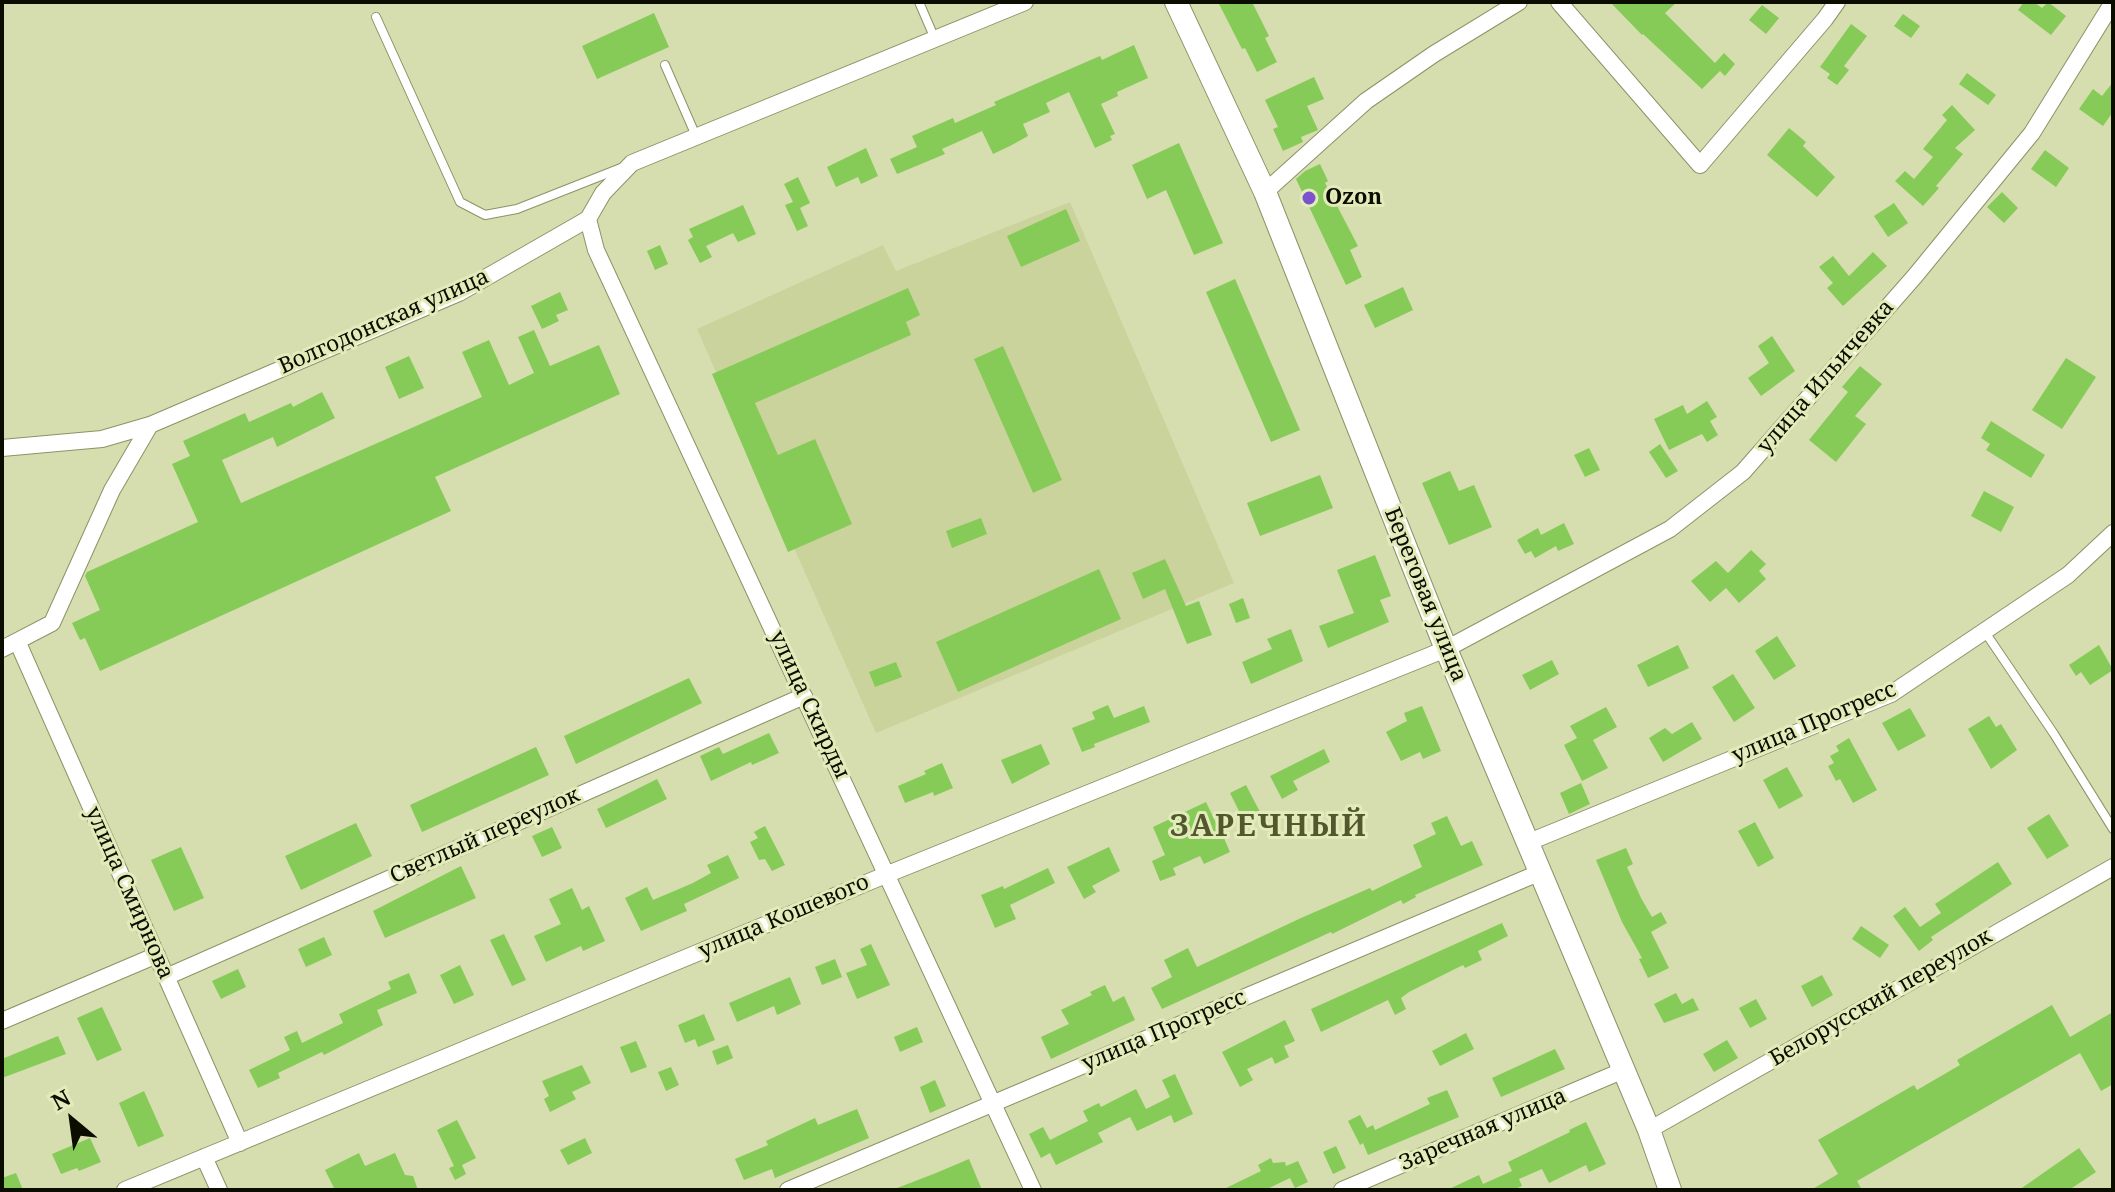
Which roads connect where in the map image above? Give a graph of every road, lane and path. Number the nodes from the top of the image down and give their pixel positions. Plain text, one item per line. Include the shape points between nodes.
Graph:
1 (919, 2) edge
2 (1025, 2) edge
3 (1176, 2) edge
4 (1519, 2) edge
5 (1559, 2) edge
6 (1837, 2) edge
7 (2113, 2) edge
8 (376, 17) dead end
9 (935, 39) junction
10 (665, 65) dead end
11 (696, 137) junction
12 (632, 163) junction
13 (1265, 192) junction
14 (588, 219) junction
15 (150, 425) junction
16 (2, 448) edge
17 (2113, 533) edge
18 (1983, 630) junction
19 (10, 646) edge
20 (1446, 649) junction
21 (804, 696) junction
22 (2113, 829) edge
23 (1529, 842) junction
24 (2113, 867) edge
25 (1541, 872) junction
26 (888, 874) junction
27 (157, 955) junction
28 (166, 977) junction
29 (2, 1021) edge
30 (1624, 1070) junction
31 (993, 1103) junction
32 (1649, 1130) junction
33 (240, 1143) junction
34 (204, 1157) junction
35 (125, 1190) edge
36 (219, 1190) edge
37 (788, 1190) edge
38 (1033, 1190) edge
39 (1342, 1190) edge
40 (1670, 1190) edge

1 - 9 lane
2 - 9 street, Волгодонская улица
3 - 13 main road, Береговая улица
4 - 13 street via 1366,101
5 - 6 street via 1700,165
7 - 20 street, улица Ильичевка via 2032,133 1743,472 1670,529
8 - 12 lane via 460,202 485,215 517,209
9 - 11 street, Волгодонская улица
10 - 11 lane
11 - 12 street, Волгодонская улица
12 - 14 street, Волгодонская улица via 603,193
13 - 20 main road, Береговая улица
14 - 15 street, Волгодонская улица via 459,293
14 - 21 street, улица Скирды via 596,250
15 - 16 street, Волгодонская улица via 102,439
15 - 19 street via 112,490 52,623
17 - 18 street, улица Прогресс via 2068,575
18 - 22 lane
18 - 23 street, улица Прогресс via 1891,694
19 - 27 street, улица Смирнова
20 - 23 main road, Береговая улица
20 - 26 street, улица Кошевого
21 - 26 street, улица Скирды
21 - 28 street, Светлый переулок
23 - 25 main road, Береговая улица
24 - 32 street, Белорусский переулок
25 - 30 main road, Береговая улица
25 - 31 street, улица Прогресс
26 - 31 street, улица Скирды
26 - 33 street, улица Кошевого
27 - 28 street, улица Смирнова
27 - 29 street
28 - 33 street, улица Смирнова
30 - 32 main road, Береговая улица
30 - 39 street, Заречная улица
31 - 37 street, улица Прогресс
31 - 38 street, улица Скирды
32 - 40 main road, Береговая улица
33 - 34 street, улица Кошевого
34 - 35 street, улица Кошевого
34 - 36 street

